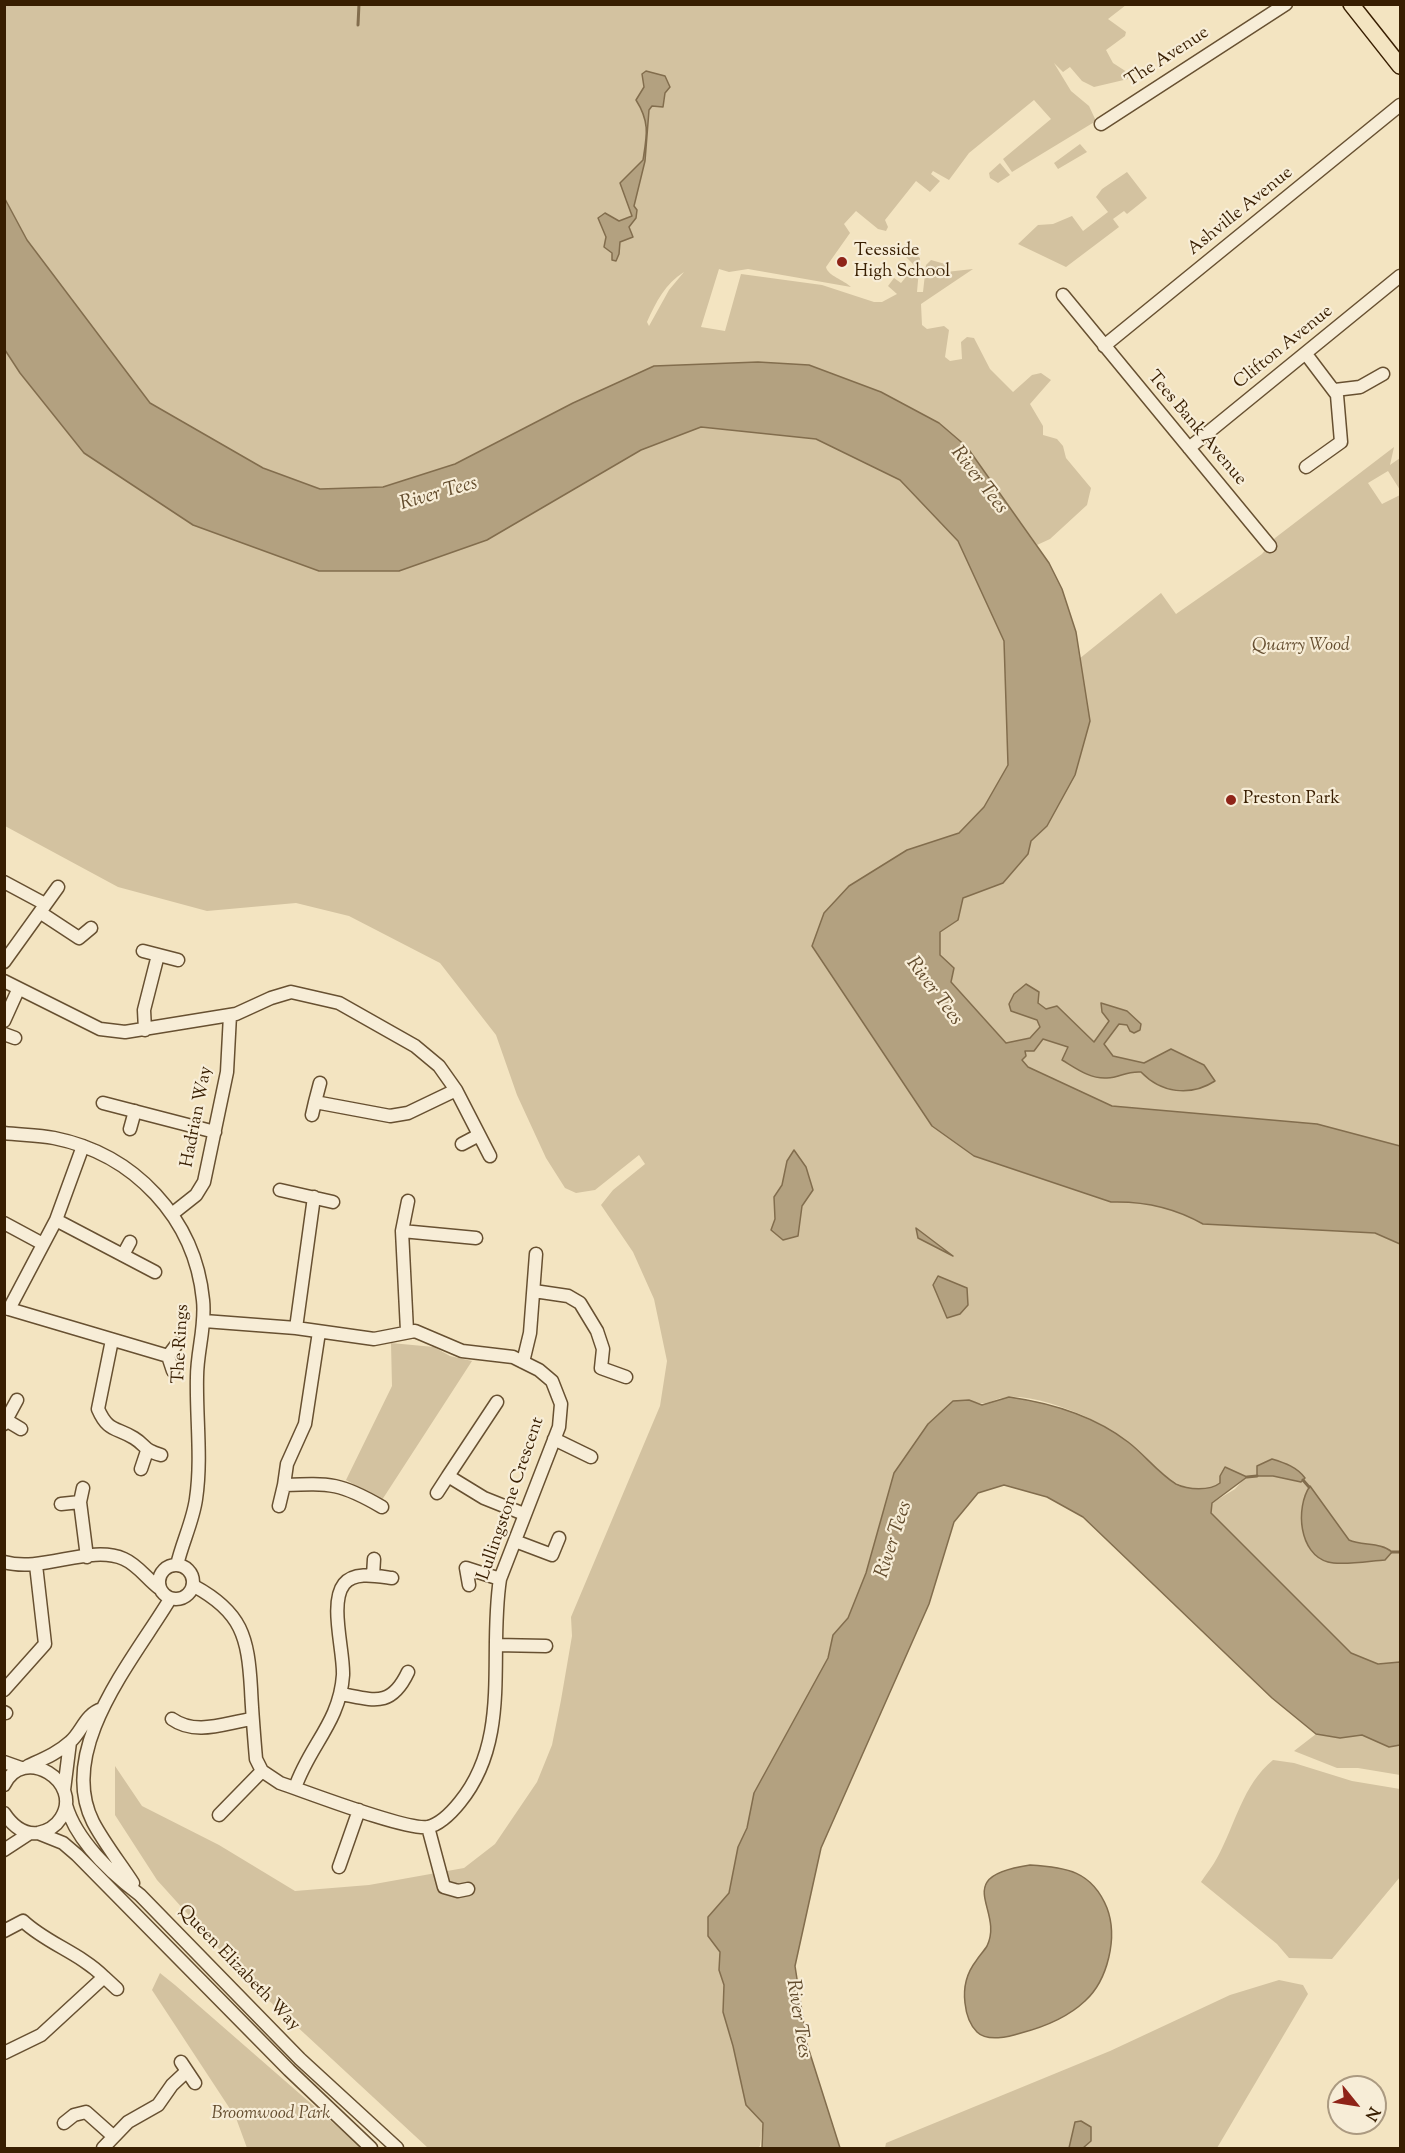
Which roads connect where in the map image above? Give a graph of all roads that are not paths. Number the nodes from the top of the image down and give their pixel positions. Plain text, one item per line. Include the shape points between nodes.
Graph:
1 (1286, 4) edge
2 (1351, 4) edge
3 (1401, 66) edge
4 (1401, 105) edge
5 (1101, 124) dead end
6 (1401, 276) edge
7 (1063, 295) dead end
8 (1104, 346) junction
9 (1306, 354) junction
10 (1383, 374) dead end
11 (1335, 390) junction
12 (1189, 448) junction
13 (1306, 467) dead end
14 (1270, 546) dead end
15 (4, 882) edge
16 (58, 887) dead end
17 (43, 908) junction
18 (91, 928) dead end
19 (143, 951) dead end
20 (158, 955) junction
21 (178, 960) dead end
22 (4, 962) edge
23 (4, 981) edge
24 (18, 990) junction
25 (230, 1015) junction
26 (4, 1021) edge
27 (145, 1030) junction
28 (320, 1083) dead end
29 (456, 1090) junction
30 (315, 1102) junction
31 (104, 1103) dead end
32 (135, 1111) junction
33 (312, 1115) dead end
34 (130, 1129) dead end
35 (215, 1132) junction
36 (4, 1133) edge
37 (479, 1135) junction
38 (462, 1144) dead end
39 (83, 1146) junction
40 (490, 1156) dead end
41 (280, 1190) dead end
42 (314, 1197) junction
43 (408, 1201) dead end
44 (333, 1202) dead end
45 (172, 1214) junction
46 (56, 1220) junction
47 (4, 1223) edge
48 (402, 1231) junction
49 (476, 1238) dead end
50 (130, 1242) dead end
51 (43, 1244) junction
52 (536, 1254) dead end
53 (123, 1255) junction
54 (155, 1272) dead end
55 (534, 1291) junction
56 (7, 1308) edge
57 (204, 1321) junction
58 (296, 1328) junction
59 (407, 1330) junction
60 (319, 1332) junction
61 (112, 1340) junction
62 (177, 1344) dead end
63 (168, 1356) junction
64 (523, 1362) junction
65 (173, 1371) dead end
66 (626, 1377) dead end
67 (17, 1400) dead end
68 (497, 1402) dead end
69 (5, 1422) edge
70 (21, 1429) dead end
71 (555, 1439) junction
72 (147, 1451) junction
73 (161, 1455) dead end
74 (591, 1457) dead end
75 (141, 1468) dead end
76 (448, 1476) junction
77 (284, 1485) junction
78 (83, 1488) dead end
79 (437, 1493) dead end
80 (80, 1502) junction
81 (61, 1504) dead end
82 (279, 1506) dead end
83 (382, 1507) dead end
84 (524, 1514) junction
85 (559, 1538) dead end
86 (515, 1541) junction
87 (87, 1557) junction
88 (374, 1559) dead end
89 (4, 1562) edge
90 (36, 1565) junction
91 (177, 1565) junction
92 (136, 1566) junction
93 (164, 1570) junction
94 (373, 1576) junction
95 (392, 1578) dead end
96 (500, 1579) junction
97 (469, 1585) dead end
98 (194, 1586) junction
99 (159, 1588) junction
100 (170, 1599) junction
101 (496, 1645) junction
102 (546, 1646) dead end
103 (408, 1672) dead end
104 (4, 1690) edge
105 (341, 1694) junction
106 (102, 1709) junction
107 (172, 1719) dead end
108 (252, 1719) junction
109 (70, 1742) junction
110 (4, 1762) edge
111 (24, 1767) junction
112 (262, 1771) junction
113 (4, 1785) edge
114 (295, 1788) junction
115 (64, 1790) junction
116 (66, 1805) junction
117 (359, 1810) junction
118 (4, 1813) edge
119 (219, 1815) dead end
120 (428, 1827) junction
121 (34, 1833) junction
122 (4, 1850) edge
123 (339, 1867) dead end
124 (468, 1889) dead end
125 (140, 1894) junction
126 (4, 1931) edge
127 (104, 1977) junction
128 (117, 1989) dead end
129 (4, 2053) edge
130 (195, 2083) dead end
131 (64, 2123) dead end
132 (113, 2136) junction
133 (103, 2148) edge
134 (371, 2148) edge
135 (397, 2148) edge

1 - 5 street, The Avenue
2 - 3 main road
4 - 8 street, Ashville Avenue
6 - 9 street, Clifton Avenue
7 - 8 street, Tees Bank Avenue
8 - 12 street, Tees Bank Avenue
9 - 11 street
9 - 12 street, Clifton Avenue
10 - 11 street via 1360,387
11 - 13 street via 1341,442
12 - 14 street, Tees Bank Avenue
15 - 17 street
16 - 17 street
17 - 18 street via 77,945
17 - 22 street
19 - 20 street
20 - 21 street
20 - 27 street via 144,1010
23 - 24 street
24 - 26 street
24 - 27 street via 100,1029
25 - 27 street
25 - 29 street via 291,992 321,997 415,1046 439,1066
25 - 35 street, Hadrian Way via 227,1072
28 - 30 street
29 - 30 street via 408,1113 390,1116
29 - 37 street
30 - 33 street
31 - 32 street
32 - 34 street
32 - 35 street
35 - 45 street, Hadrian Way via 204,1182 196,1195
36 - 39 street, The Rings via 53,1138
37 - 38 street
37 - 40 street
39 - 45 street, The Rings via 124,1166 147,1184
39 - 46 street
41 - 42 street
42 - 44 street
42 - 58 street
43 - 48 street
45 - 57 street, The Rings via 198,1274
46 - 51 street
46 - 53 street
47 - 51 street
48 - 49 street
48 - 59 street
50 - 53 street
51 - 56 street
52 - 55 street
53 - 54 street
55 - 64 street
55 - 66 street via 568,1296 580,1303 597,1331 603,1349 602,1368
56 - 61 street
57 - 58 street
57 - 91 street, The Rings via 197,1374 196,1500
58 - 60 street
59 - 60 street via 374,1339
59 - 64 street, Lullingstone Crescent via 462,1351 513,1357
60 - 77 street via 305,1424 286,1464
61 - 63 street
61 - 72 street via 98,1409 109,1426 137,1440
62 - 63 street
63 - 65 street
64 - 71 street, Lullingstone Crescent via 552,1381 561,1404
67 - 69 street
68 - 76 street
69 - 70 street
71 - 74 street
71 - 84 street, Lullingstone Crescent
72 - 73 street
72 - 75 street
76 - 79 street
76 - 84 street via 484,1498
77 - 82 street
77 - 83 street via 342,1485 365,1503
78 - 80 street
80 - 81 street
80 - 87 street
84 - 86 street, Lullingstone Crescent
85 - 86 street via 552,1555
86 - 96 street, Lullingstone Crescent
87 - 90 street
87 - 92 street via 113,1554
88 - 94 street
89 - 90 street
90 - 104 street via 45,1644
91 - 93 street
91 - 98 street via 192,1574
92 - 93 street
92 - 99 street
93 - 99 street
94 - 95 street
94 - 105 street via 355,1576 345,1582 338,1594
96 - 97 street via 465,1562
96 - 101 street, Lullingstone Crescent
98 - 100 street via 189,1595
98 - 108 street via 225,1606 243,1634 249,1654
99 - 100 street
100 - 106 street
101 - 102 street
101 - 120 street, Lullingstone Crescent via 494,1720 488,1753 459,1804 447,1817
103 - 105 street via 393,1695 372,1701
105 - 114 street via 325,1734 302,1767
106 - 109 street via 93,1712
106 - 125 street via 84,1759 83,1789 93,1821
107 - 108 street via 184,1727 201,1729
108 - 112 street via 256,1759
109 - 111 street
109 - 115 street
110 - 111 street
111 - 113 street
111 - 115 street via 46,1770
112 - 114 street
112 - 119 street
114 - 117 street
115 - 116 street, Queen Elizabeth Way
116 - 121 street via 58,1822
116 - 125 street, Queen Elizabeth Way via 70,1821 81,1836 126,1885
117 - 120 street via 404,1825
117 - 123 street
118 - 121 street, Queen Elizabeth Way via 19,1829
120 - 124 street via 444,1887
121 - 122 street
121 - 134 street, Queen Elizabeth Way via 63,1843 77,1855 288,2070
125 - 135 street, Queen Elizabeth Way via 300,2059
126 - 127 street via 23,1921 33,1931 95,1967
127 - 128 street
127 - 129 street via 41,2035
130 - 132 street via 184,2067 158,2105 128,2122
131 - 132 street via 86,2112
132 - 133 street

